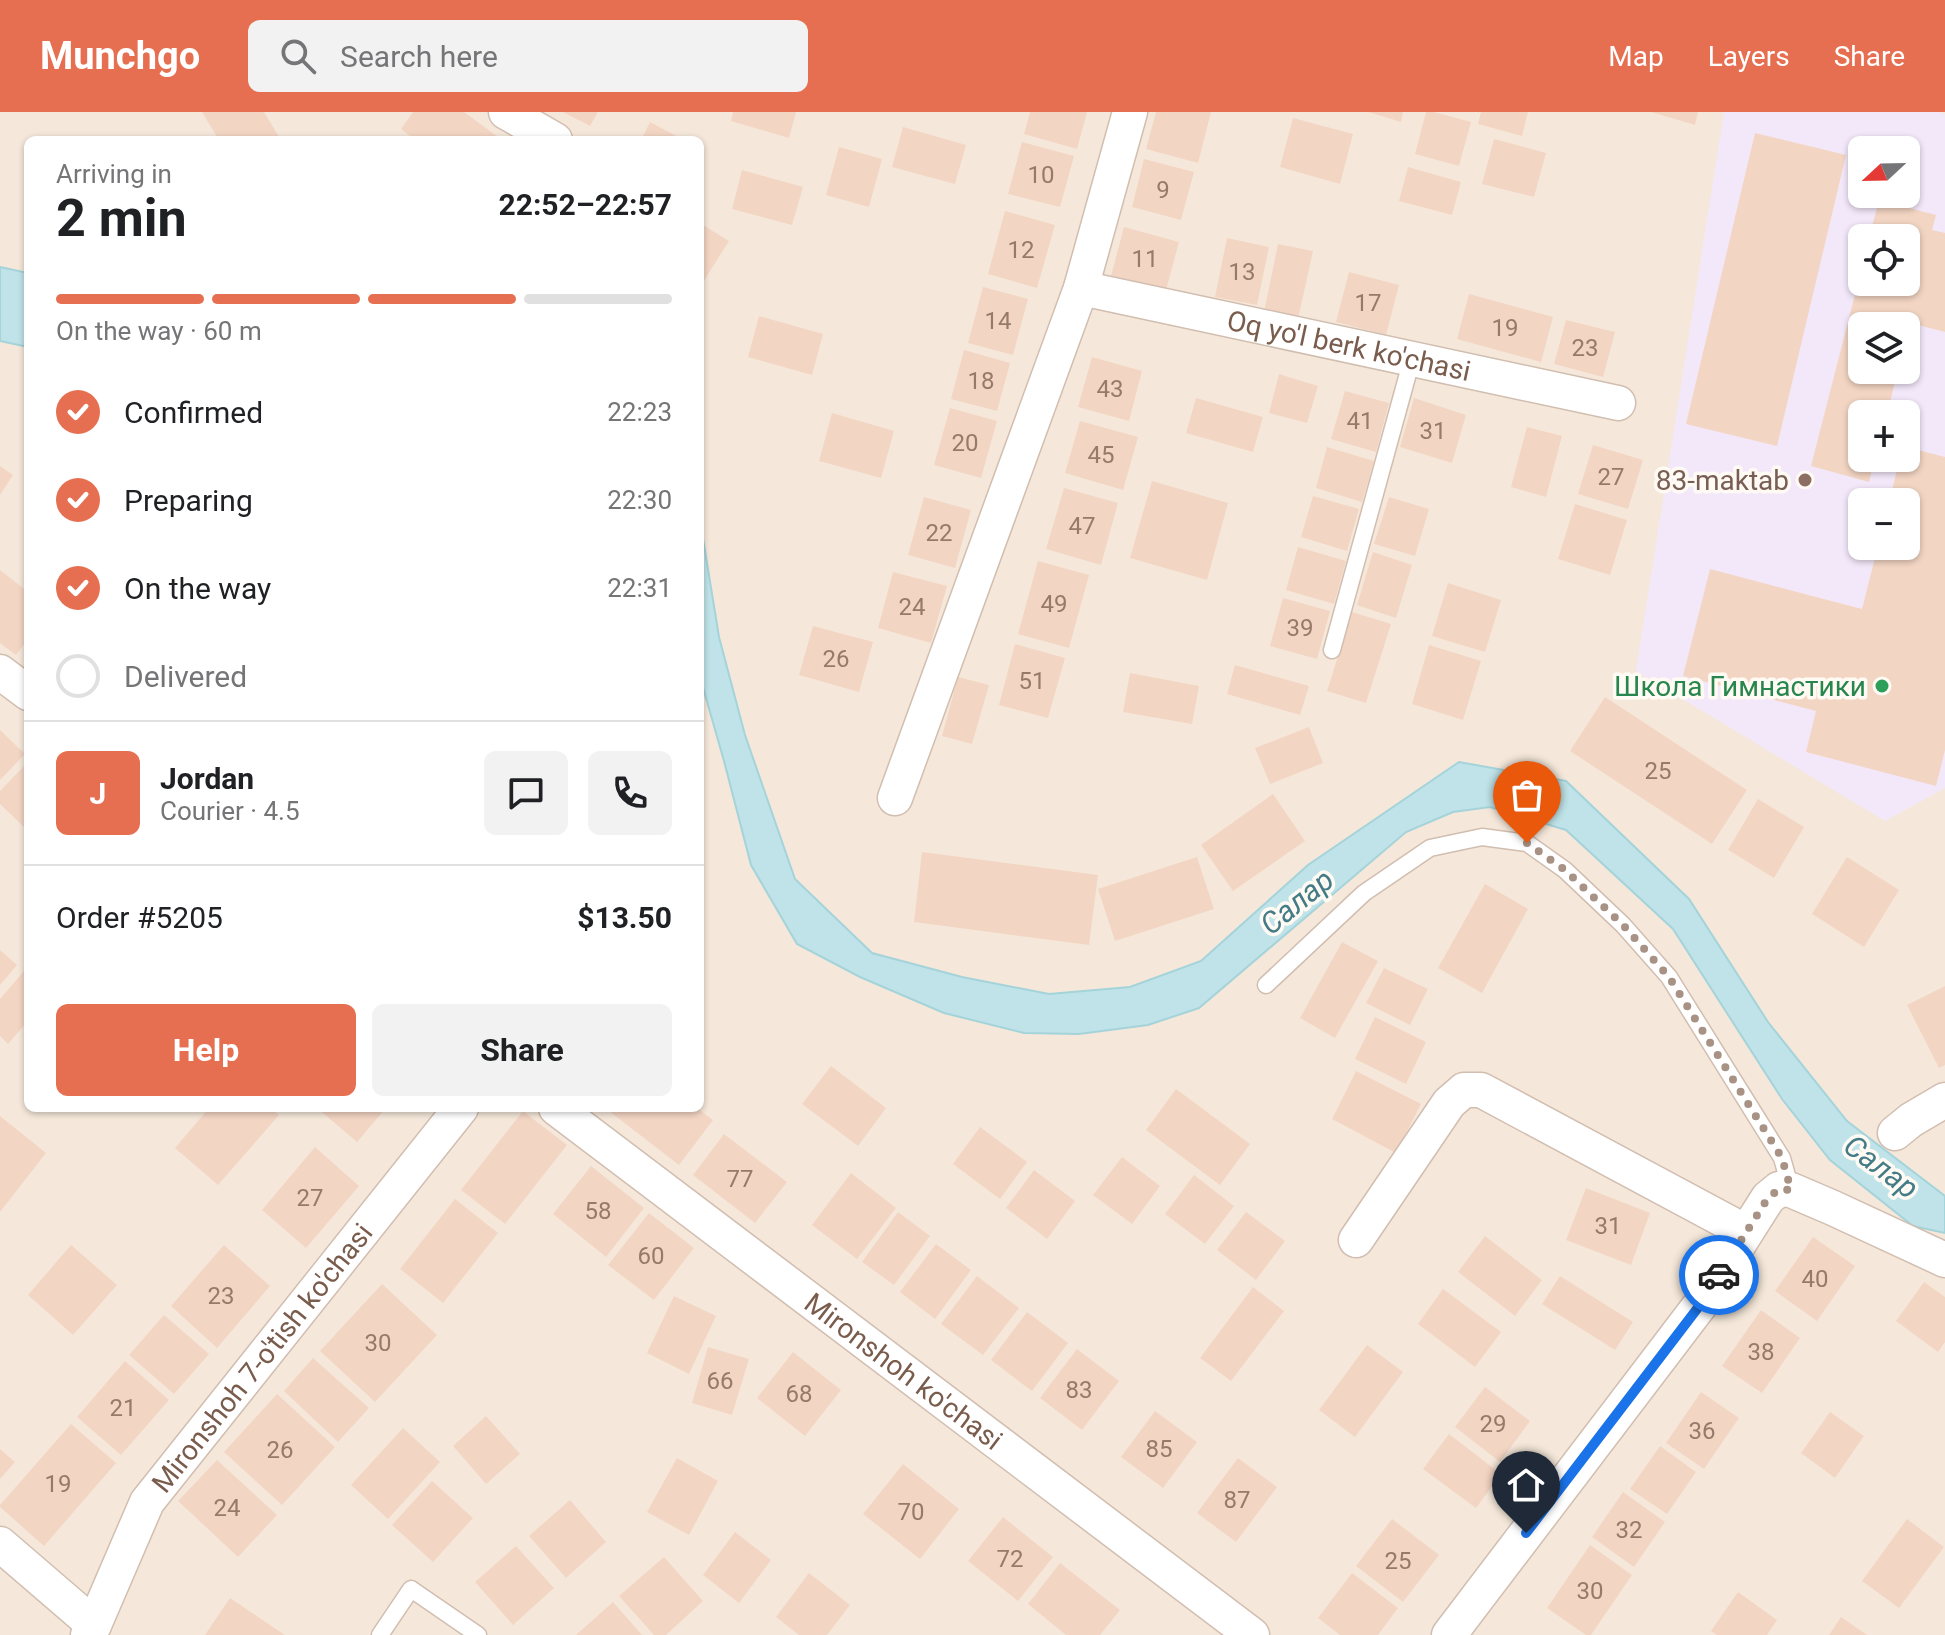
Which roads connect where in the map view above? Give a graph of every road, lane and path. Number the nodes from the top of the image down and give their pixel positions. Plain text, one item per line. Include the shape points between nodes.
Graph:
1 (506, 112) edge
2 (1130, 112) edge
3 (548, 136) edge
4 (1081, 288) junction
5 (1412, 359) junction
6 (1618, 403) dead end
7 (1332, 650) dead end
8 (0, 672) edge
9 (24, 690) edge
10 (895, 798) dead end
11 (1266, 985) dead end
12 (1945, 1100) edge
13 (458, 1112) edge
14 (561, 1112) edge
15 (1895, 1133) dead end
16 (1791, 1190) junction
17 (1746, 1232) junction
18 (1356, 1240) dead end
19 (1945, 1260) edge
20 (0, 1544) edge
21 (91, 1630) edge
22 (380, 1635) edge
23 (478, 1635) edge
24 (1252, 1635) edge
25 (1449, 1635) edge

1 - 3 street
2 - 4 street
4 - 5 street, Oq yo'l berk ko'chasi
4 - 10 street
5 - 6 street, Oq yo'l berk ko'chasi
5 - 7 lane
8 - 9 street
11 - 16 lane via 1364,893 1430,848 1482,837 1527,843 1575,879 1669,977 1782,1158
12 - 15 street
13 - 21 street, Mironshoh 7-o'tish ko'chasi via 147,1502
14 - 24 street, Mironshoh ko'chasi
16 - 17 street via 1779,1189 1768,1198
16 - 19 street
17 - 18 street via 1481,1090 1464,1090 1449,1103
17 - 25 street via 1700,1305
20 - 21 street, Mironshoh 7-o'tish ko'chasi
22 - 23 lane via 411,1589

